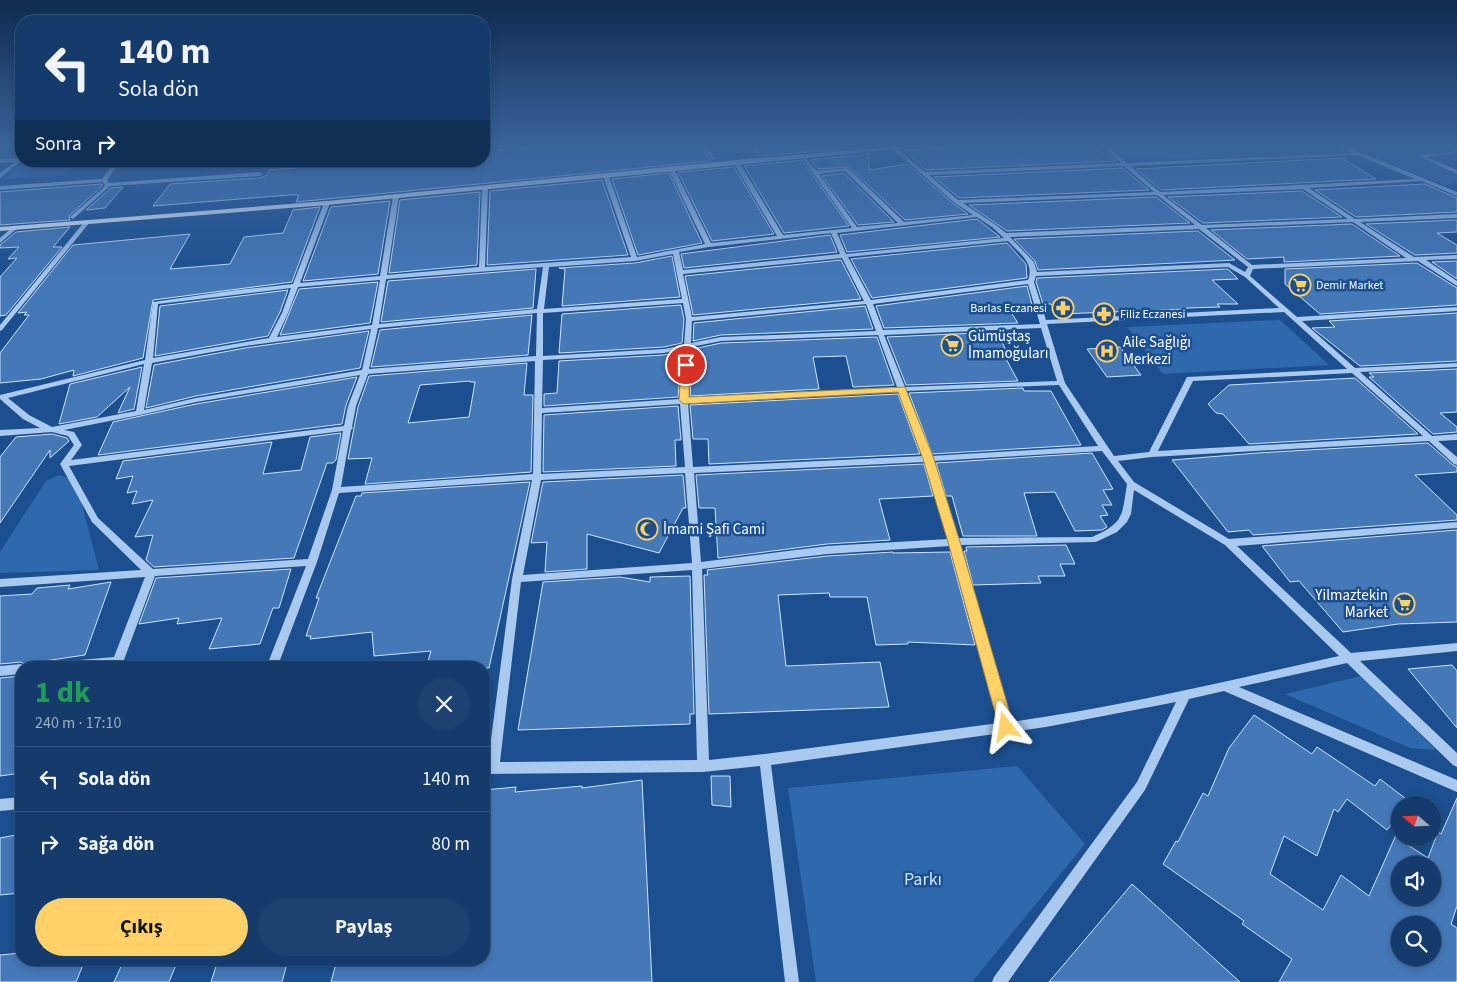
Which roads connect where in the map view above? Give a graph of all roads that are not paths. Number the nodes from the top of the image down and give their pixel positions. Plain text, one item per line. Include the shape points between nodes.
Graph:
1 (97, 192) edge
2 (372, 192) edge
3 (442, 192) edge
4 (485, 192) edge
5 (612, 192) edge
6 (683, 192) edge
7 (754, 192) edge
8 (829, 192) edge
9 (869, 192) edge
10 (945, 192) edge
11 (1187, 192) edge
12 (1311, 192) edge
13 (1158, 193) junction
14 (396, 196) junction
15 (957, 202) junction
16 (327, 203) junction
17 (976, 216) junction
18 (1457, 216) edge
19 (73, 217) junction
20 (1352, 220) junction
21 (87, 222) junction
22 (0, 223) edge
23 (902, 223) junction
24 (1200, 226) junction
25 (16, 227) junction
26 (855, 228) junction
27 (0, 229) edge
28 (833, 232) junction
29 (781, 237) junction
30 (1007, 237) junction
31 (0, 241) edge
32 (709, 245) junction
33 (676, 251) junction
34 (844, 256) junction
35 (1457, 257) edge
36 (635, 259) junction
37 (1416, 259) junction
38 (546, 265) junction
39 (1251, 267) junction
40 (482, 269) junction
41 (681, 272) junction
42 (1034, 274) junction
43 (1248, 276) junction
44 (382, 278) junction
45 (1031, 282) junction
46 (296, 284) junction
47 (1457, 284) edge
48 (685, 301) junction
49 (869, 303) junction
50 (1457, 309) edge
51 (1286, 310) junction
52 (540, 311) junction
53 (689, 319) junction
54 (1296, 319) junction
55 (1045, 324) junction
56 (374, 326) junction
57 (0, 330) edge
58 (880, 332) junction
59 (272, 339) junction
60 (686, 348) junction
61 (540, 358) junction
62 (148, 362) junction
63 (1457, 365) edge
64 (1352, 371) junction
65 (365, 372) junction
66 (1062, 383) junction
67 (901, 389) junction
68 (2, 397) edge
69 (684, 400) junction
70 (539, 411) junction
71 (140, 413) junction
72 (349, 428) junction
73 (49, 430) junction
74 (0, 433) edge
75 (1457, 437) edge
76 (1431, 439) junction
77 (1104, 448) junction
78 (1152, 454) junction
79 (1112, 458) junction
80 (928, 459) junction
81 (1457, 462) edge
82 (64, 464) junction
83 (688, 469) junction
84 (537, 478) junction
85 (1131, 484) junction
86 (336, 490) junction
87 (1457, 525) edge
88 (954, 542) junction
89 (1228, 543) junction
90 (312, 562) junction
91 (697, 566) junction
92 (151, 573) junction
93 (517, 579) junction
94 (0, 583) edge
95 (1457, 647) edge
96 (1349, 658) junction
97 (118, 661) edge
98 (274, 661) edge
99 (15, 670) edge
100 (0, 671) edge
101 (1224, 686) junction
102 (1185, 695) junction
103 (1006, 727) junction
104 (764, 760) junction
105 (490, 761) edge
106 (1457, 761) edge
107 (704, 766) junction
108 (490, 768) edge
109 (1457, 786) edge
110 (15, 803) edge
111 (0, 804) edge
112 (792, 982) edge
113 (998, 982) edge

1 - 19 street
2 - 19 main road
3 - 14 main road
4 - 40 street
5 - 36 street
6 - 32 street
7 - 29 street
8 - 26 street
9 - 23 street
10 - 15 street
11 - 13 street
12 - 20 street
13 - 15 street
13 - 24 street
14 - 16 main road
14 - 44 street
15 - 17 street
16 - 21 main road
16 - 46 street
17 - 23 street
17 - 30 street
18 - 20 street
19 - 22 main road
20 - 24 street
20 - 37 street
21 - 25 main road
21 - 57 street
23 - 26 street
24 - 30 street
24 - 39 street
25 - 27 main road
25 - 31 street
26 - 28 street
28 - 29 street
28 - 34 street
29 - 32 street
30 - 34 street
30 - 42 street via 1032,263
32 - 33 street
33 - 36 street
33 - 41 street
34 - 41 street
34 - 49 street
35 - 37 street
36 - 38 street
37 - 39 street
37 - 47 street
38 - 40 street
38 - 52 street
39 - 43 street
40 - 44 street
41 - 48 street
42 - 43 street via 1229,265
42 - 45 street
43 - 51 street
44 - 46 street
44 - 56 street
45 - 49 street
45 - 55 street
46 - 59 street
46 - 62 street via 155,303
48 - 52 street
48 - 53 street
49 - 53 street
49 - 58 street
50 - 54 street
51 - 54 street
51 - 55 street
52 - 56 street
52 - 61 street
53 - 60 street
54 - 64 street
55 - 58 street
55 - 66 street
56 - 59 street
56 - 65 street
58 - 60 street via 720,339
58 - 67 street
59 - 62 street
60 - 61 street
60 - 69 street
61 - 65 street
61 - 70 street
62 - 68 street
62 - 71 street
63 - 64 street
64 - 76 street
64 - 78 street via 1190,379
65 - 71 street via 196,400
65 - 72 street via 352,406
66 - 67 street
66 - 77 street
67 - 69 street
67 - 80 street
68 - 73 street via 23,416
69 - 70 street
69 - 83 street
70 - 84 street
71 - 73 street
72 - 82 street
72 - 86 street
73 - 74 street
73 - 82 street via 71,434 78,445
75 - 76 street
76 - 78 street
76 - 81 street
77 - 79 street
77 - 80 street
78 - 79 street
79 - 85 street
80 - 83 street
80 - 88 street
82 - 92 street via 95,520
83 - 84 street
83 - 91 street
84 - 86 street
84 - 93 street
85 - 88 street via 1124,522 1111,533 1093,540
85 - 89 street
86 - 90 street
87 - 89 street
88 - 91 street via 827,550
88 - 103 street
89 - 96 street
90 - 92 street
90 - 98 street
91 - 93 street
91 - 107 street
92 - 94 street
92 - 97 street
93 - 105 street
95 - 96 street
96 - 101 street
96 - 106 street
99 - 100 street
101 - 102 street
101 - 109 street
102 - 103 street
102 - 113 street via 1141,786
103 - 104 street
104 - 107 street
104 - 112 street
107 - 108 street
110 - 111 street

